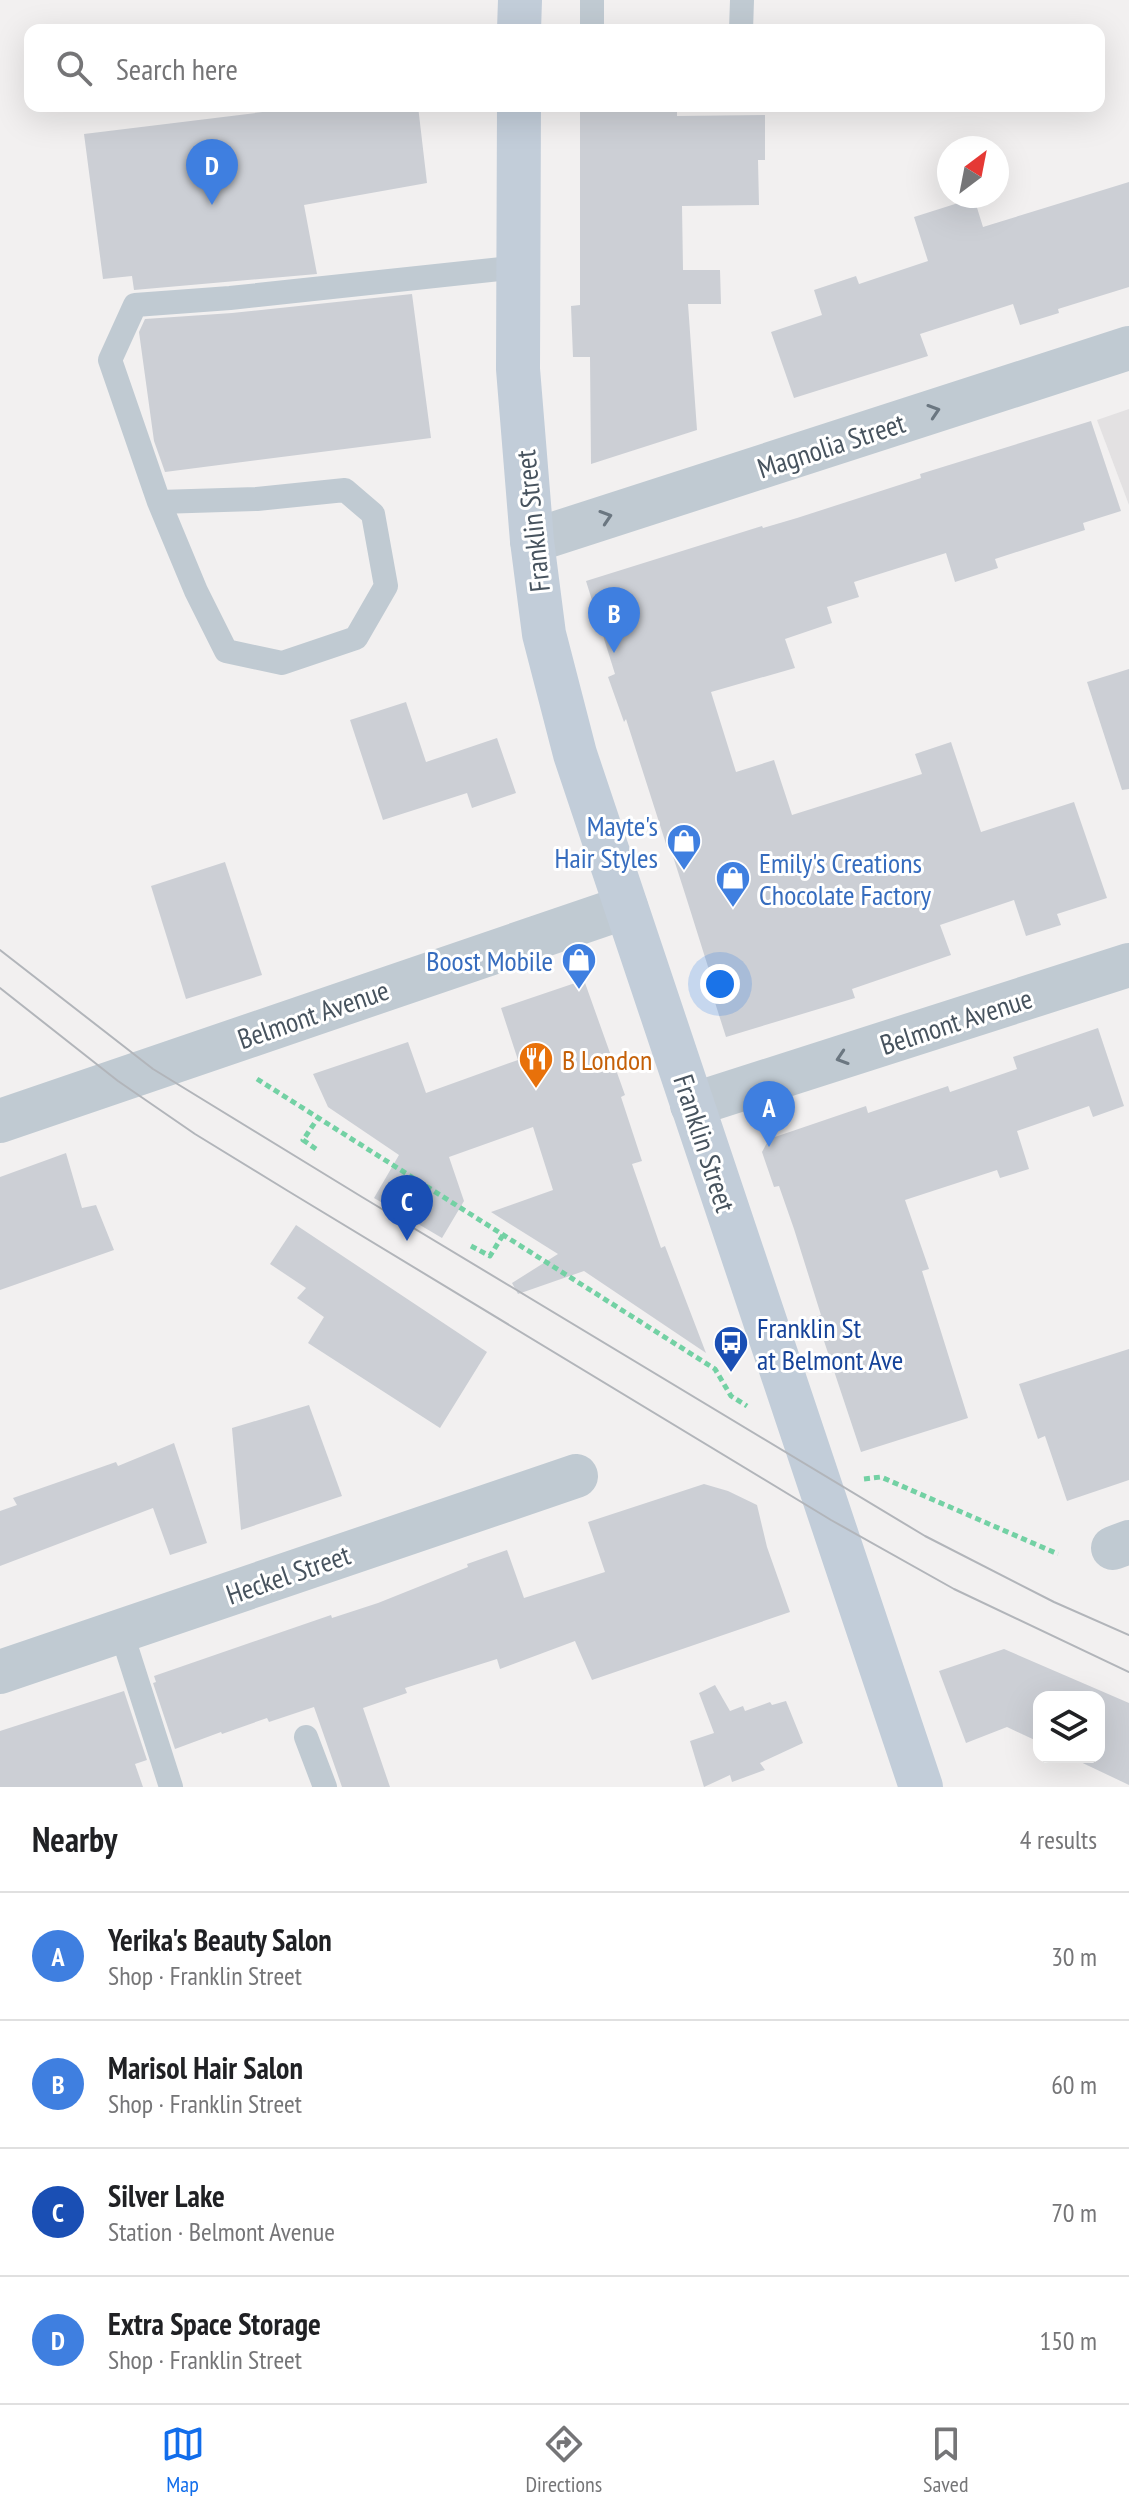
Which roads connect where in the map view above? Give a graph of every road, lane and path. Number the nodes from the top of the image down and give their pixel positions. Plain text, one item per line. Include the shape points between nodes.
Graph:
1 (520, 0) edge
2 (592, 0) edge
3 (742, 0) edge
4 (519, 24) edge
5 (592, 24) edge
6 (741, 24) edge
7 (519, 112) edge
8 (519, 267) junction
9 (1129, 348) edge
10 (159, 502) junction
11 (532, 541) junction
12 (626, 907) junction
13 (1129, 965) edge
14 (257, 1079) dead end
15 (692, 1105) junction
16 (318, 1118) junction
17 (0, 1121) edge
18 (316, 1149) dead end
19 (503, 1235) junction
20 (471, 1246) dead end
21 (807, 1445) junction
22 (576, 1476) dead end
23 (1058, 1554) dead end
24 (121, 1631) junction
25 (0, 1672) edge
26 (306, 1737) dead end
27 (171, 1787) edge
28 (325, 1787) edge
29 (921, 1787) edge

1 - 4 main road
2 - 5 lane
3 - 6 lane
7 - 8 main road, Franklin Street
8 - 10 lane via 135,305 110,360
8 - 11 main road, Franklin Street via 518,369
11 -> 9 street, Magnolia Street
10 - 10 lane via 226,651 282,663 356,638 386,586 373,514 345,490
11 - 12 main road, Franklin Street via 544,634 575,754
12 - 15 main road, Franklin Street
12 - 17 street, Belmont Avenue
13 -> 15 street, Belmont Avenue
14 - 16 path
15 - 21 main road, Franklin Street
16 - 18 path via 303,1140
16 - 19 path
19 - 20 path via 490,1256
19 - 21 path via 715,1369 731,1396
21 - 23 path via 863,1479 881,1477
21 - 29 main road, Franklin Street
22 - 24 street, Heckel Street
24 - 25 street, Heckel Street
24 - 27 lane
26 - 28 lane

